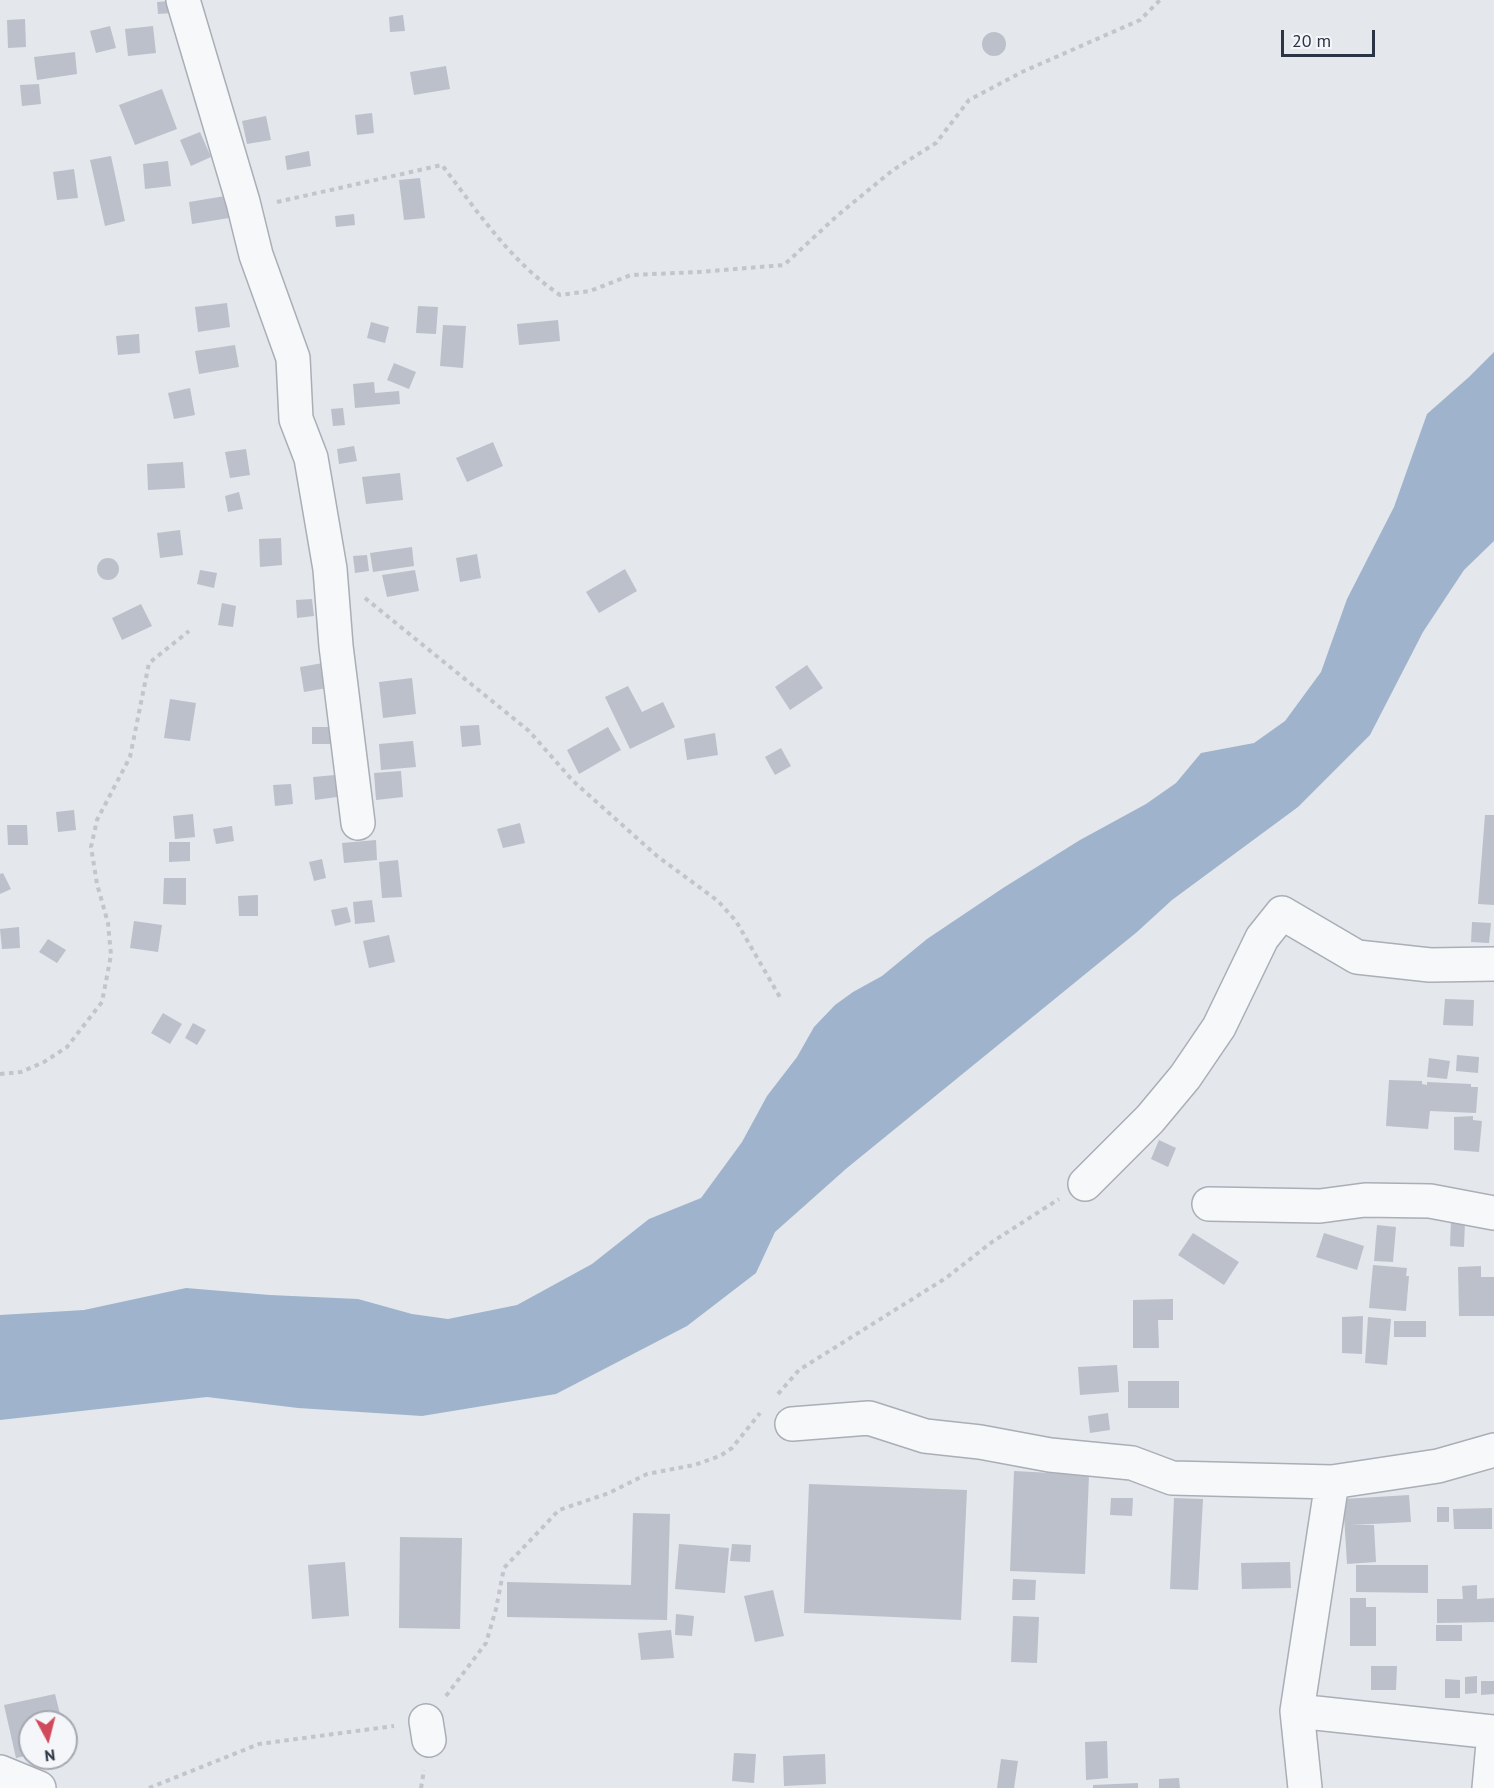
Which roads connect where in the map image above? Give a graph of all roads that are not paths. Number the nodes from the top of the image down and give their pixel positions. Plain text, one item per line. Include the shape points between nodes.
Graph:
1 (183, 0) edge
2 (358, 823) dead end
3 (1494, 964) edge
4 (1085, 1184) dead end
5 (1209, 1204) dead end
6 (1494, 1213) edge
7 (776, 1410) road end
8 (1494, 1450) edge
9 (1332, 1482) junction
10 (1297, 1711) junction
11 (0, 1772) edge
12 (39, 1788) edge
13 (1305, 1788) edge
14 (1489, 1788) edge

1 - 2 street via 256,255 293,358 296,418 311,458 330,569
3 - 4 street via 1430,965 1357,957 1282,913 1262,938 1219,1027 1185,1077 1150,1119
5 - 6 street via 1320,1206 1365,1200 1430,1201
7 - 9 street via 868,1418 925,1436 1132,1463 1172,1478
8 - 9 street via 1438,1466
9 - 10 street
10 - 13 street
10 - 14 street via 1494,1732
11 - 12 street

